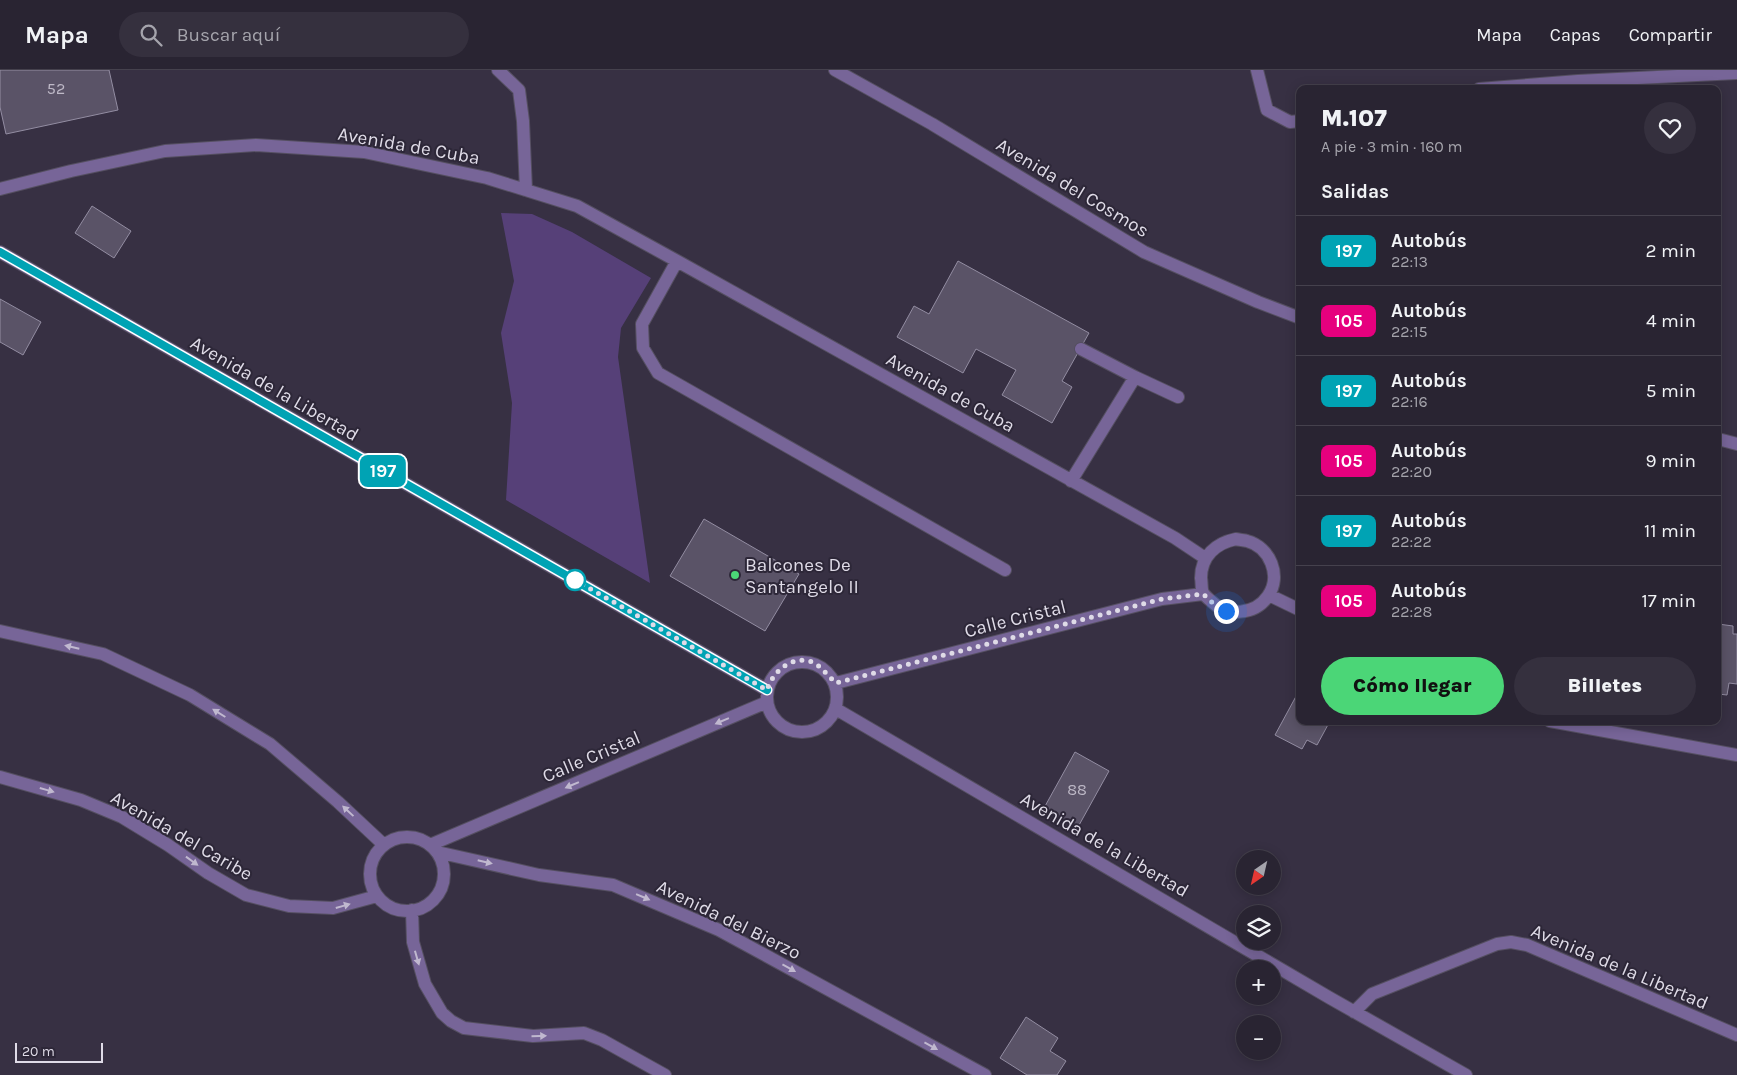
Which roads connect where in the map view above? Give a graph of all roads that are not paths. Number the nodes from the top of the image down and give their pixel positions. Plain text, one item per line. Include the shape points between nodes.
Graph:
1 (498, 70) edge
2 (835, 70) edge
3 (1257, 70) edge
4 (1737, 73) edge
5 (1528, 85) edge
6 (1296, 121) edge
7 (0, 189) edge
8 (526, 190) junction
9 (0, 252) edge
10 (677, 261) junction
11 (1296, 316) edge
12 (1081, 349) dead end
13 (1135, 376) junction
14 (1178, 397) dead end
15 (1721, 440) edge
16 (1737, 444) edge
17 (1071, 481) junction
18 (1205, 558) junction
19 (1005, 570) dead end
20 (1203, 594) junction
21 (1270, 595) junction
22 (1296, 608) edge
23 (0, 631) edge
24 (836, 683) junction
25 (767, 696) junction
26 (836, 709) junction
27 (1572, 725) edge
28 (1737, 755) edge
29 (0, 777) edge
30 (384, 845) junction
31 (434, 848) junction
32 (377, 896) junction
33 (412, 910) junction
34 (1354, 1012) junction
35 (1737, 1036) edge
36 (665, 1075) edge
37 (985, 1075) edge
38 (1466, 1075) edge

1 - 8 street via 519,90 524,121
2 - 11 street, Avenida del Cosmos via 932,124 1144,252
3 - 6 street via 1268,110 1290,122
4 - 5 street
7 - 8 street, Avenida de Cuba via 165,151 256,145 364,152 488,178
8 - 10 street, Avenida de Cuba via 577,206
9 - 25 street, Avenida de la Libertad
10 - 17 street, Avenida de Cuba
10 - 19 street via 642,324 643,348 658,373
12 - 13 street
13 - 14 street
13 - 17 street
15 - 16 street
17 - 18 street, Avenida de Cuba
18 - 20 street via 1201,571
18 - 21 street via 1223,542 1248,541 1264,551 1272,562 1274,583
20 - 21 street via 1226,611 1240,612 1252,610
20 - 24 street, Calle Cristal via 1162,599
21 - 22 street
30 -> 23 street via 270,744 190,695 103,654
24 - 25 street via 814,662 802,660 785,665 776,672
24 - 26 street
25 - 26 street via 779,724 800,733 824,725
25 -> 31 street, Calle Cristal
26 - 34 street, Avenida de la Libertad
27 - 28 street
29 -> 32 street, Avenida del Caribe via 81,800 122,817 246,895 289,906 333,908
30 - 31 street via 395,838 406,837 419,839
30 - 32 street via 376,854 370,871
31 - 33 street via 443,863 441,889 427,905
31 -> 37 street, Avenida del Bierzo via 539,874 613,885 719,930
32 - 33 street via 386,905 402,911
33 -> 36 street via 413,942 425,984 442,1013 451,1020 464,1028 533,1036 584,1034 602,1040
34 - 35 street, Avenida de la Libertad via 1372,994 1497,944 1511,942 1526,945
34 - 38 street, Avenida de la Libertad

